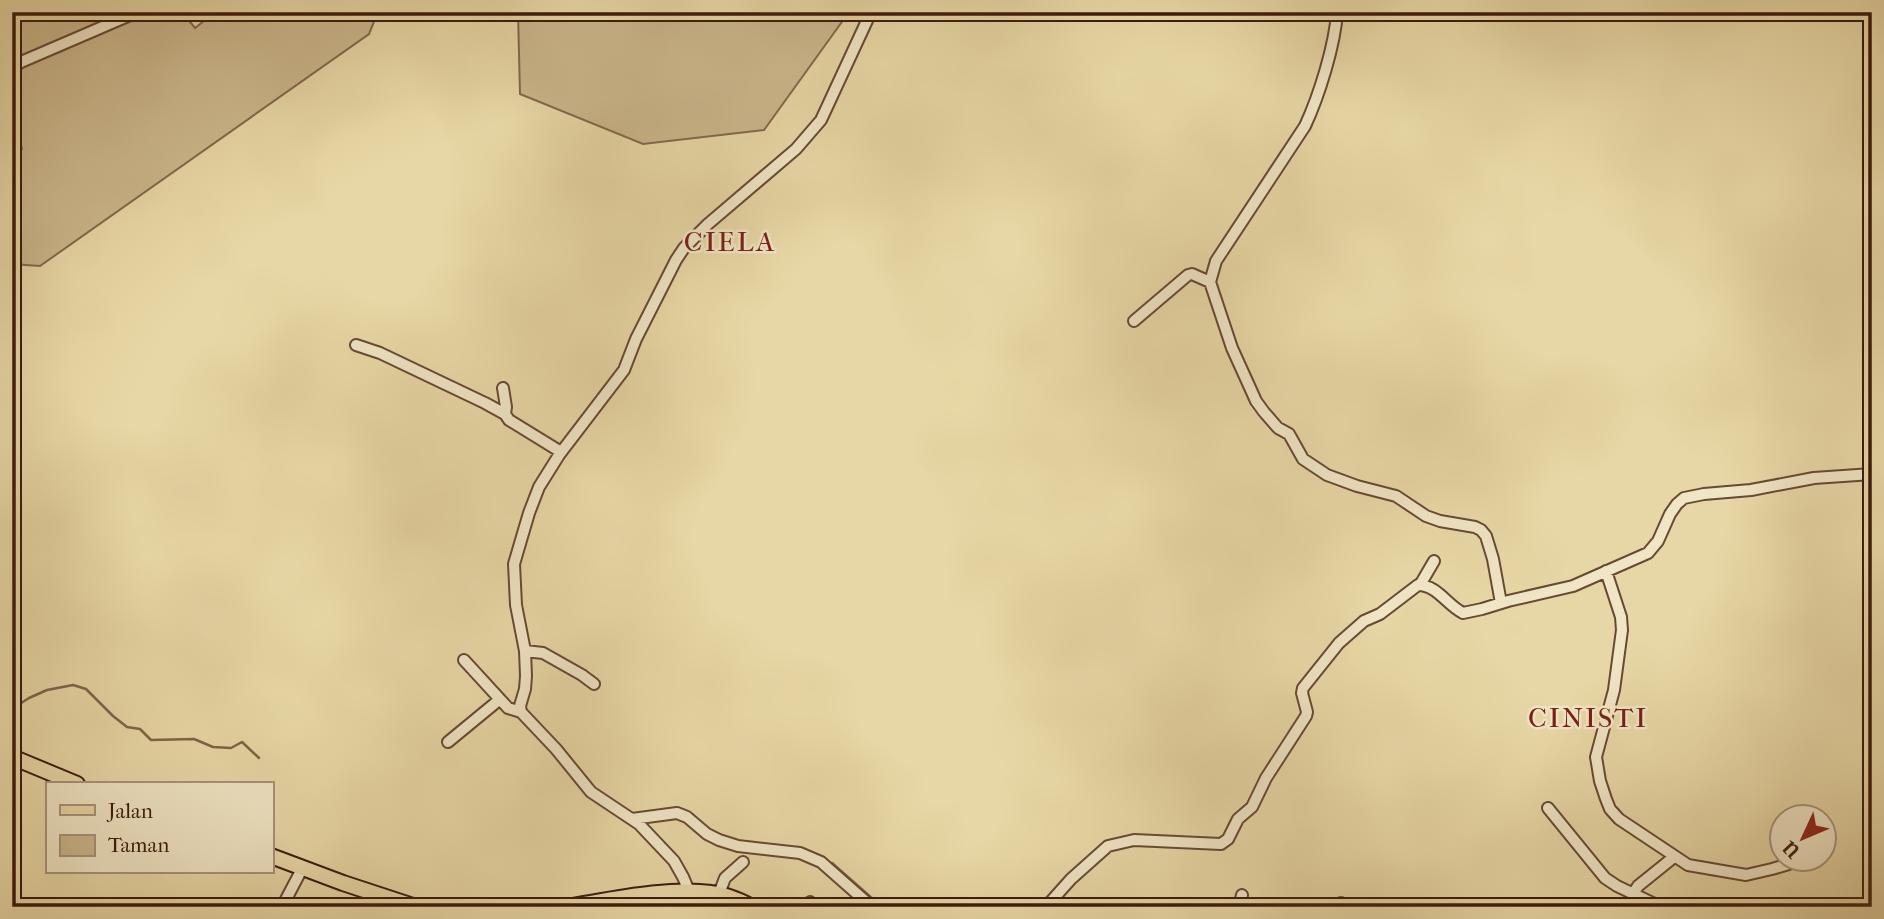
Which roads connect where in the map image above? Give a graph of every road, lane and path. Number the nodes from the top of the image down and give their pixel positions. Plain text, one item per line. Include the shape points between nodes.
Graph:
1 (133, 12) edge
2 (871, 12) edge
3 (1337, 12) edge
4 (12, 68) edge
5 (1210, 282) junction
6 (1134, 321) dead end
7 (356, 345) dead end
8 (503, 388) dead end
9 (505, 414) junction
10 (561, 452) junction
11 (1872, 474) edge
12 (1434, 561) dead end
13 (1606, 571) junction
14 (1420, 585) junction
15 (1501, 603) junction
16 (525, 651) junction
17 (464, 660) dead end
18 (594, 684) dead end
19 (499, 700) junction
20 (521, 712) junction
21 (448, 742) dead end
22 (12, 757) edge
23 (72, 782) edge
24 (1548, 808) dead end
25 (636, 821) junction
26 (273, 857) edge
27 (1674, 857) junction
28 (743, 862) dead end
29 (303, 867) junction
30 (1769, 870) edge
31 (688, 891) junction
32 (719, 894) junction
33 (1633, 894) junction
34 (1242, 895) dead end
35 (381, 902) edge
36 (282, 907) edge
37 (416, 907) edge
38 (566, 907) edge
39 (752, 907) edge
40 (872, 907) edge
41 (1046, 907) edge
42 (1239, 907) edge
43 (1661, 907) edge

1 - 4 street
2 - 10 street via 821,120 796,149 684,248 624,370
3 - 5 street via 1336,32 1305,126 1216,261
5 - 6 street via 1188,275
5 - 15 street via 1256,401 1292,438 1303,459 1357,486 1396,496 1426,516 1481,530 1493,559
7 - 9 street
8 - 9 street
9 - 10 street
10 - 16 street via 539,487 514,564
11 - 13 street via 1684,498 1676,503 1648,554
12 - 14 street
13 - 15 street via 1573,586
13 - 27 street via 1622,630 1614,690 1597,753 1600,781 1610,809 1619,819
14 - 15 street via 1463,613
14 - 41 street via 1358,625 1306,684 1302,693 1306,716 1252,807 1225,842 1134,840 1108,846
16 - 18 street via 543,653
16 - 20 street
17 - 19 street
19 - 20 street
19 - 21 street
20 - 25 street via 591,792
22 - 23 main road
24 - 33 street via 1605,878
25 - 31 street via 674,861
25 - 40 street via 677,813 719,840 800,853 821,862
26 - 29 main road
27 - 30 street via 1688,865 1746,875
27 - 33 street
28 - 32 street via 724,879
29 - 35 main road
29 - 36 street
31 - 32 main road
31 - 38 main road
32 - 39 main road
33 - 43 street
34 - 42 street
35 - 37 main road

